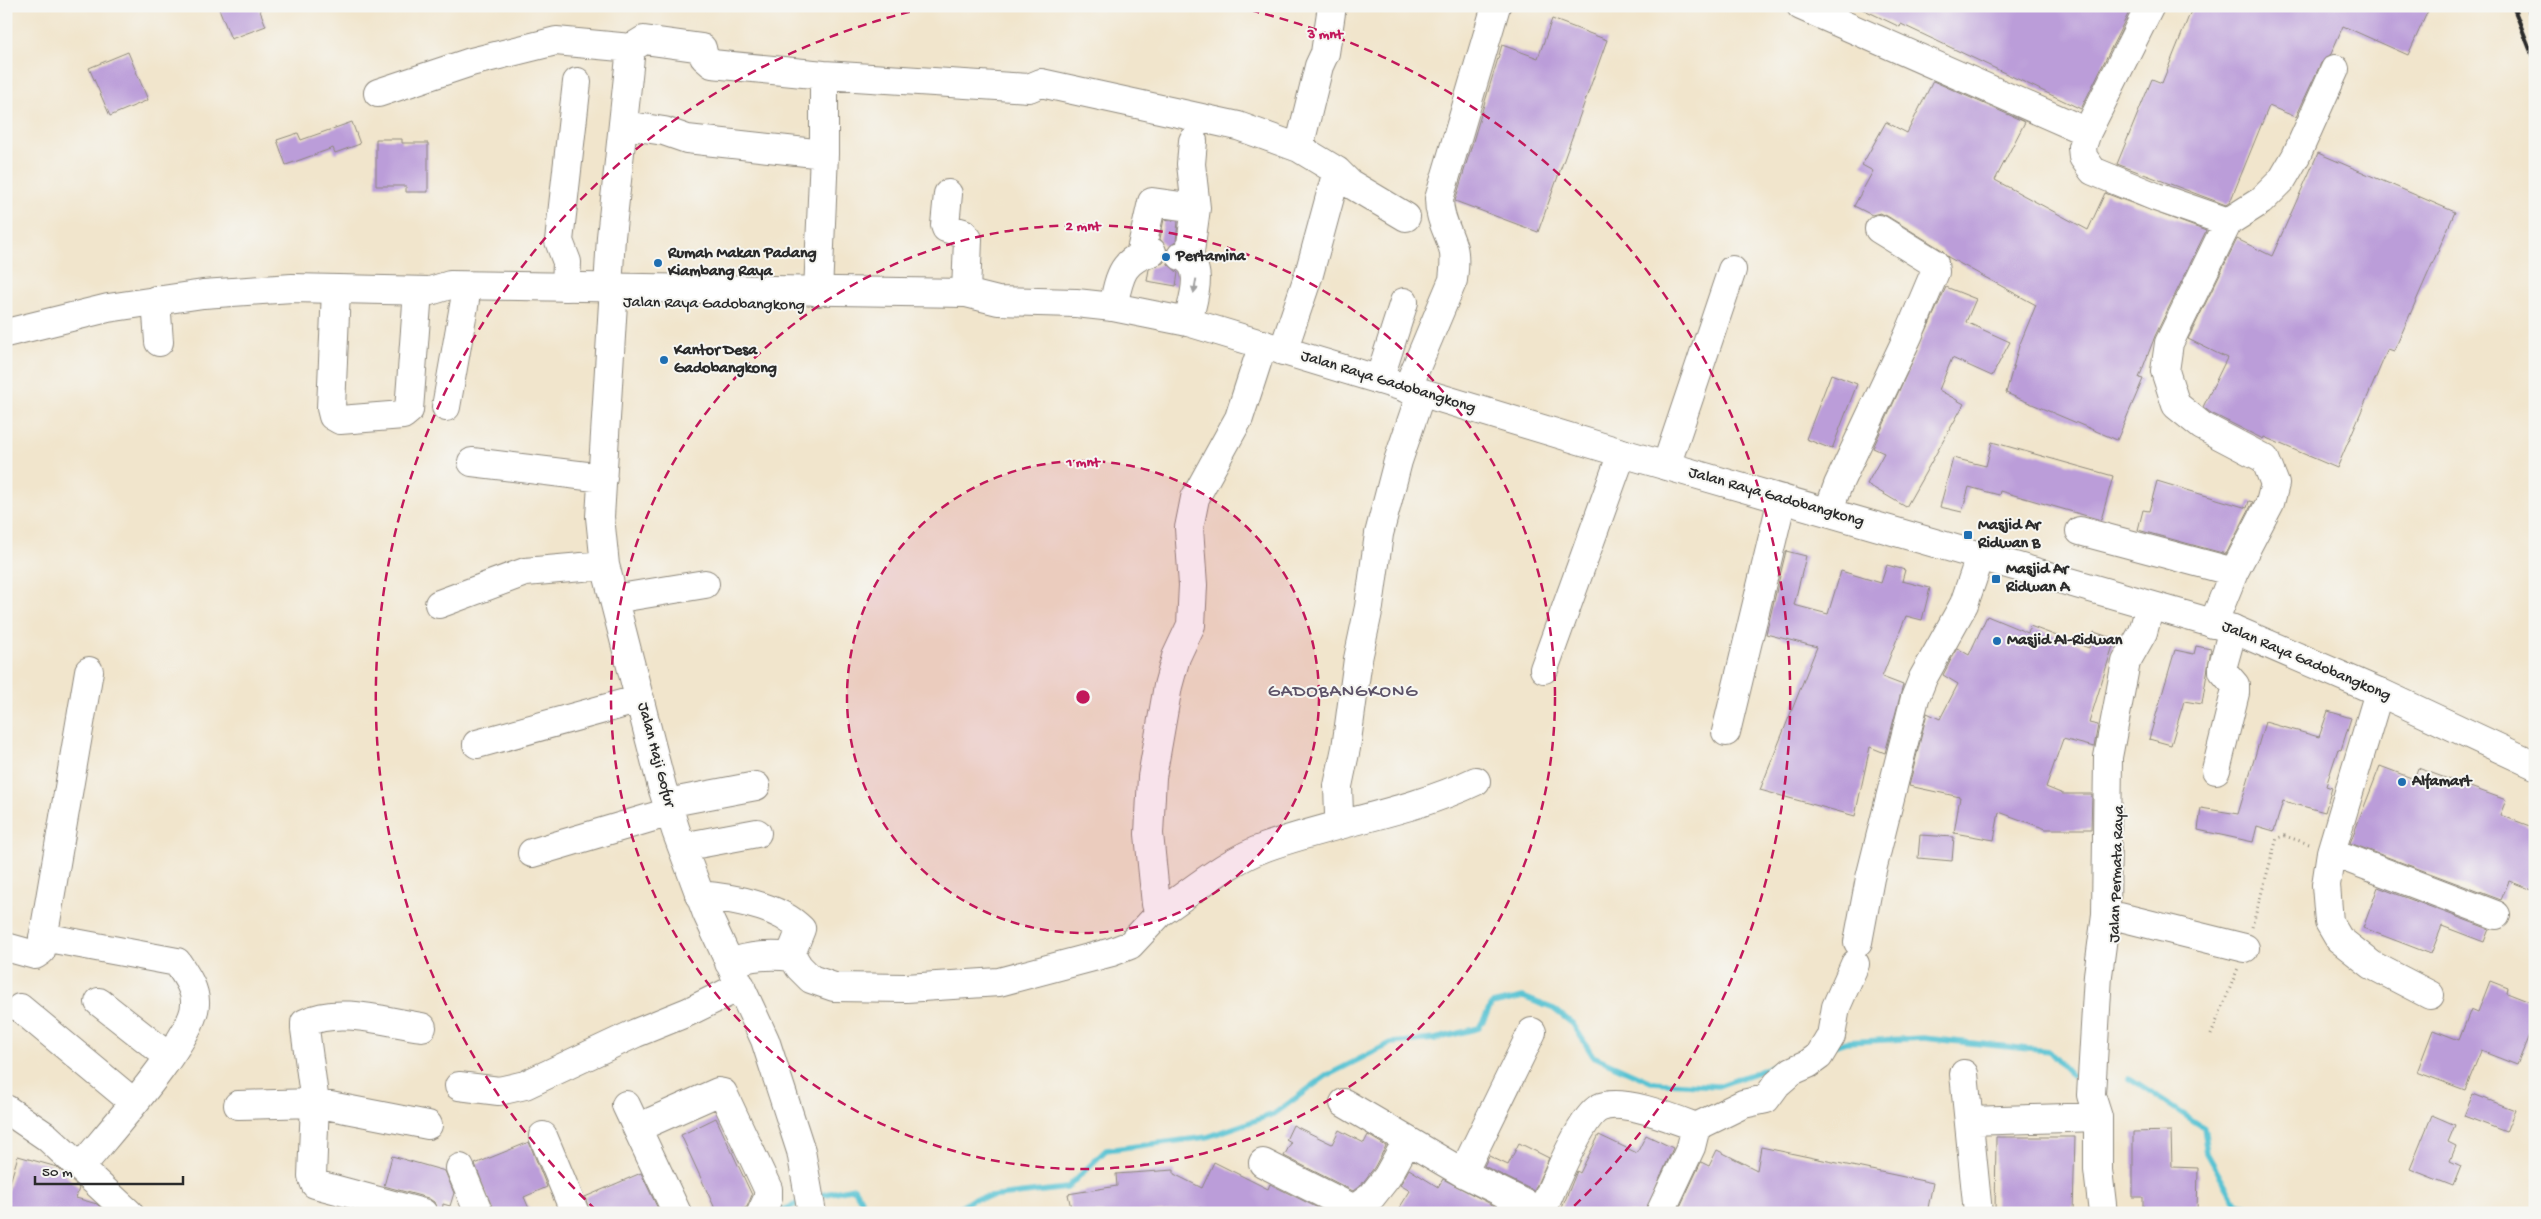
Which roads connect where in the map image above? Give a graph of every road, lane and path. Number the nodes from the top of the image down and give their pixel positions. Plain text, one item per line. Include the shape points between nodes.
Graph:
1 (1332, 6) edge
2 (1496, 6) edge
3 (1801, 6) edge
4 (2150, 6) edge
5 (631, 48) junction
6 (2335, 69) dead end
7 (824, 75) junction
8 (577, 82) dead end
9 (378, 92) dead end
10 (624, 125) junction
11 (2087, 132) junction
12 (1193, 141) dead end
13 (1298, 148) junction
14 (824, 154) junction
15 (1337, 171) junction
16 (948, 194) dead end
17 (1196, 208) junction
18 (1406, 217) dead end
19 (2228, 222) junction
20 (1880, 229) dead end
21 (1732, 270) dead end
22 (566, 287) junction
23 (336, 290) junction
24 (424, 291) junction
25 (818, 292) junction
26 (966, 293) junction
27 (611, 295) junction
28 (156, 300) junction
29 (465, 300) junction
30 (998, 301) junction
31 (1404, 302) dead end
32 (1113, 307) junction
33 (1188, 322) junction
34 (6, 333) edge
35 (159, 342) dead end
36 (1273, 348) junction
37 (1379, 380) junction
38 (1414, 391) junction
39 (446, 407) dead end
40 (1622, 453) junction
41 (472, 462) dead end
42 (1666, 466) junction
43 (602, 478) junction
44 (1782, 499) junction
45 (1828, 512) junction
46 (2080, 531) dead end
47 (1980, 557) junction
48 (605, 565) junction
49 (2234, 572) junction
50 (705, 584) dead end
51 (614, 598) junction
52 (439, 604) dead end
53 (2150, 606) junction
54 (2224, 626) junction
55 (2143, 632) junction
56 (1544, 669) dead end
57 (88, 671) dead end
58 (2379, 692) junction
59 (640, 699) junction
60 (1726, 732) dead end
61 (476, 744) dead end
62 (2535, 765) edge
63 (2216, 770) dead end
64 (1476, 781) dead end
65 (756, 786) dead end
66 (669, 807) junction
67 (1346, 822) junction
68 (757, 833) dead end
69 (682, 847) junction
70 (2331, 852) junction
71 (532, 853) dead end
72 (699, 895) junction
73 (1160, 913) junction
74 (2496, 915) dead end
75 (2120, 917) junction
76 (43, 937) junction
77 (6, 947) edge
78 (2245, 948) junction
79 (792, 957) junction
80 (735, 974) junction
81 (2430, 995) dead end
82 (98, 1002) dead end
83 (20, 1008) dead end
84 (422, 1027) dead end
85 (1532, 1032) dead end
86 (2210, 1035) dead end
87 (169, 1058) junction
88 (1964, 1074) dead end
89 (459, 1086) dead end
90 (133, 1102) junction
91 (315, 1103) junction
92 (1344, 1104) dead end
93 (238, 1105) dead end
94 (6, 1109) edge
95 (2098, 1117) junction
96 (1970, 1120) junction
97 (428, 1125) dead end
98 (1696, 1127) junction
99 (543, 1136) dead end
100 (1407, 1141) junction
101 (1263, 1163) dead end
102 (80, 1168) junction
103 (460, 1168) dead end
104 (1463, 1173) junction
105 (811, 1203) edge
106 (764, 1205) edge
107 (1351, 1211) edge
108 (1543, 1212) edge
109 (129, 1213) edge
110 (423, 1213) edge
111 (479, 1213) edge
112 (575, 1213) edge
113 (677, 1213) edge
114 (1660, 1213) edge
115 (1978, 1213) edge
116 (2103, 1213) edge

1 - 13 main road via 1325,54
2 - 38 main road via 1440,199 1439,214 1453,250 1453,280
3 - 11 main road
4 - 11 main road
5 - 7 main road via 644,40 702,48 704,58 712,64
5 - 9 main road via 556,42 472,62
5 - 10 main road, Jalan Haji Gofur
6 - 19 main road via 2282,180 2261,202
7 - 13 main road via 1029,88 1041,83 1238,126
7 - 14 main road
8 - 22 main road via 559,241 566,262
10 - 14 main road via 664,131 687,139
10 - 27 main road, Jalan Haji Gofur via 611,237
11 - 19 main road via 2082,157 2093,171
12 - 17 main road via 1191,164
13 - 15 main road
14 - 25 main road
15 - 18 main road via 1349,183
15 - 36 main road via 1312,266
16 - 26 main road via 946,228 964,233 968,239
17 - 32 main road via 1152,202 1146,253 1129,261 1118,281
17 -> 33 main road via 1185,257 1195,267 1196,276
19 - 49 main road via 2169,343 2165,371 2176,405 2202,426 2265,459 2275,484 2270,503
20 - 45 main road via 1934,263 1935,272
21 - 42 main road
22 - 24 main road, Jalan Raya Gadobangkong via 450,285
22 - 27 main road, Jalan Raya Gadobangkong
23 - 24 main road, Jalan Raya Gadobangkong
23 - 24 main road via 331,408 333,416 340,420 403,415 409,410
23 - 28 main road, Jalan Raya Gadobangkong via 292,288
24 - 29 main road, Jalan Raya Gadobangkong via 450,300
25 - 26 main road, Jalan Raya Gadobangkong
25 - 27 main road, Jalan Raya Gadobangkong
26 - 30 main road, Jalan Raya Gadobangkong
27 - 29 main road, Jalan Raya Gadobangkong
27 - 30 main road, Jalan Raya Gadobangkong via 966,310
27 - 43 main road, Jalan Haji Gofur
28 - 34 main road, Jalan Raya Gadobangkong
28 - 35 main road
29 - 39 main road
30 - 32 main road, Jalan Raya Gadobangkong
31 - 37 main road
32 - 33 main road, Jalan Raya Gadobangkong
33 - 36 main road, Jalan Raya Gadobangkong
36 - 37 main road, Jalan Raya Gadobangkong
36 - 73 main road via 1196,498 1189,528 1193,586 1191,625 1176,657 1168,686 1152,777 1149,834 1156,904
37 - 38 main road, Jalan Raya Gadobangkong
38 - 40 main road, Jalan Raya Gadobangkong
38 - 67 main road via 1378,534 1369,607 1358,659 1338,786 1339,814
40 - 42 main road, Jalan Raya Gadobangkong
40 - 56 main road
41 - 43 main road
42 - 44 main road, Jalan Raya Gadobangkong
43 - 48 main road, Jalan Haji Gofur via 600,517
44 - 45 main road, Jalan Raya Gadobangkong
44 - 60 main road
45 - 47 main road, Jalan Raya Gadobangkong
46 - 49 main road
47 - 53 main road, Jalan Raya Gadobangkong
47 - 98 main road via 1964,604 1922,678 1915,698 1870,878 1856,953 1825,1046 1808,1064 1792,1070 1766,1099 1743,1104
48 - 51 main road, Jalan Haji Gofur
48 - 52 main road via 525,572
49 - 54 main road
50 - 51 main road
51 - 59 main road, Jalan Haji Gofur
53 - 54 main road, Jalan Raya Gadobangkong
53 - 55 main road
54 - 58 main road, Jalan Raya Gadobangkong
54 - 63 main road via 2223,670 2235,685 2235,693
55 - 75 main road, Jalan Permata Raya via 2141,666 2121,758
55 - 95 main road via 2126,662 2108,757 2106,914 2098,975 2091,1095
57 - 76 main road
58 - 62 main road, Jalan Raya Gadobangkong
58 - 70 main road
59 - 61 main road
59 - 66 main road, Jalan Haji Gofur
64 - 67 main road via 1386,813
65 - 66 main road
66 - 69 main road, Jalan Haji Gofur
66 - 71 main road
67 - 73 main road via 1265,847 1239,859
68 - 69 main road
69 - 72 main road, Jalan Haji Gofur
70 - 74 main road
70 - 78 path via 2285,836 2278,838
70 - 81 main road via 2326,885 2330,922 2339,939 2372,965
72 - 79 main road via 742,900 788,919 800,927
72 - 80 main road, Jalan Haji Gofur
73 - 79 main road via 1152,924 1124,947 999,982 906,988 834,987 811,979
75 - 78 main road
75 - 95 main road, Jalan Permata Raya via 2105,1095
76 - 77 main road via 41,951 35,954
76 - 87 main road via 177,962 189,982 195,1005 188,1028
78 - 86 path
79 - 80 main road via 756,956
80 - 89 main road via 695,1009 525,1085 498,1092
80 - 105 main road, Jalan Haji Gofur via 765,1040 801,1151
82 - 87 main road
83 - 90 main road
84 - 91 main road via 343,1015 305,1024
85 - 104 main road
87 - 90 main road
88 - 96 main road
90 - 102 main road
91 - 93 main road
91 - 97 main road
91 - 110 main road via 312,1176 315,1184
92 - 100 main road
94 - 102 main road via 47,1137
95 - 96 main road
95 - 116 main road via 2098,1170
96 - 115 main road
98 - 108 main road via 1675,1118 1620,1104 1599,1108 1583,1124
98 - 114 main road via 1691,1147
99 - 112 main road
100 - 104 main road
100 - 107 main road via 1372,1196
101 - 107 main road
102 - 109 main road
103 - 111 main road
104 - 108 main road
106 - 113 main road via 768,1189 721,1092 632,1116

